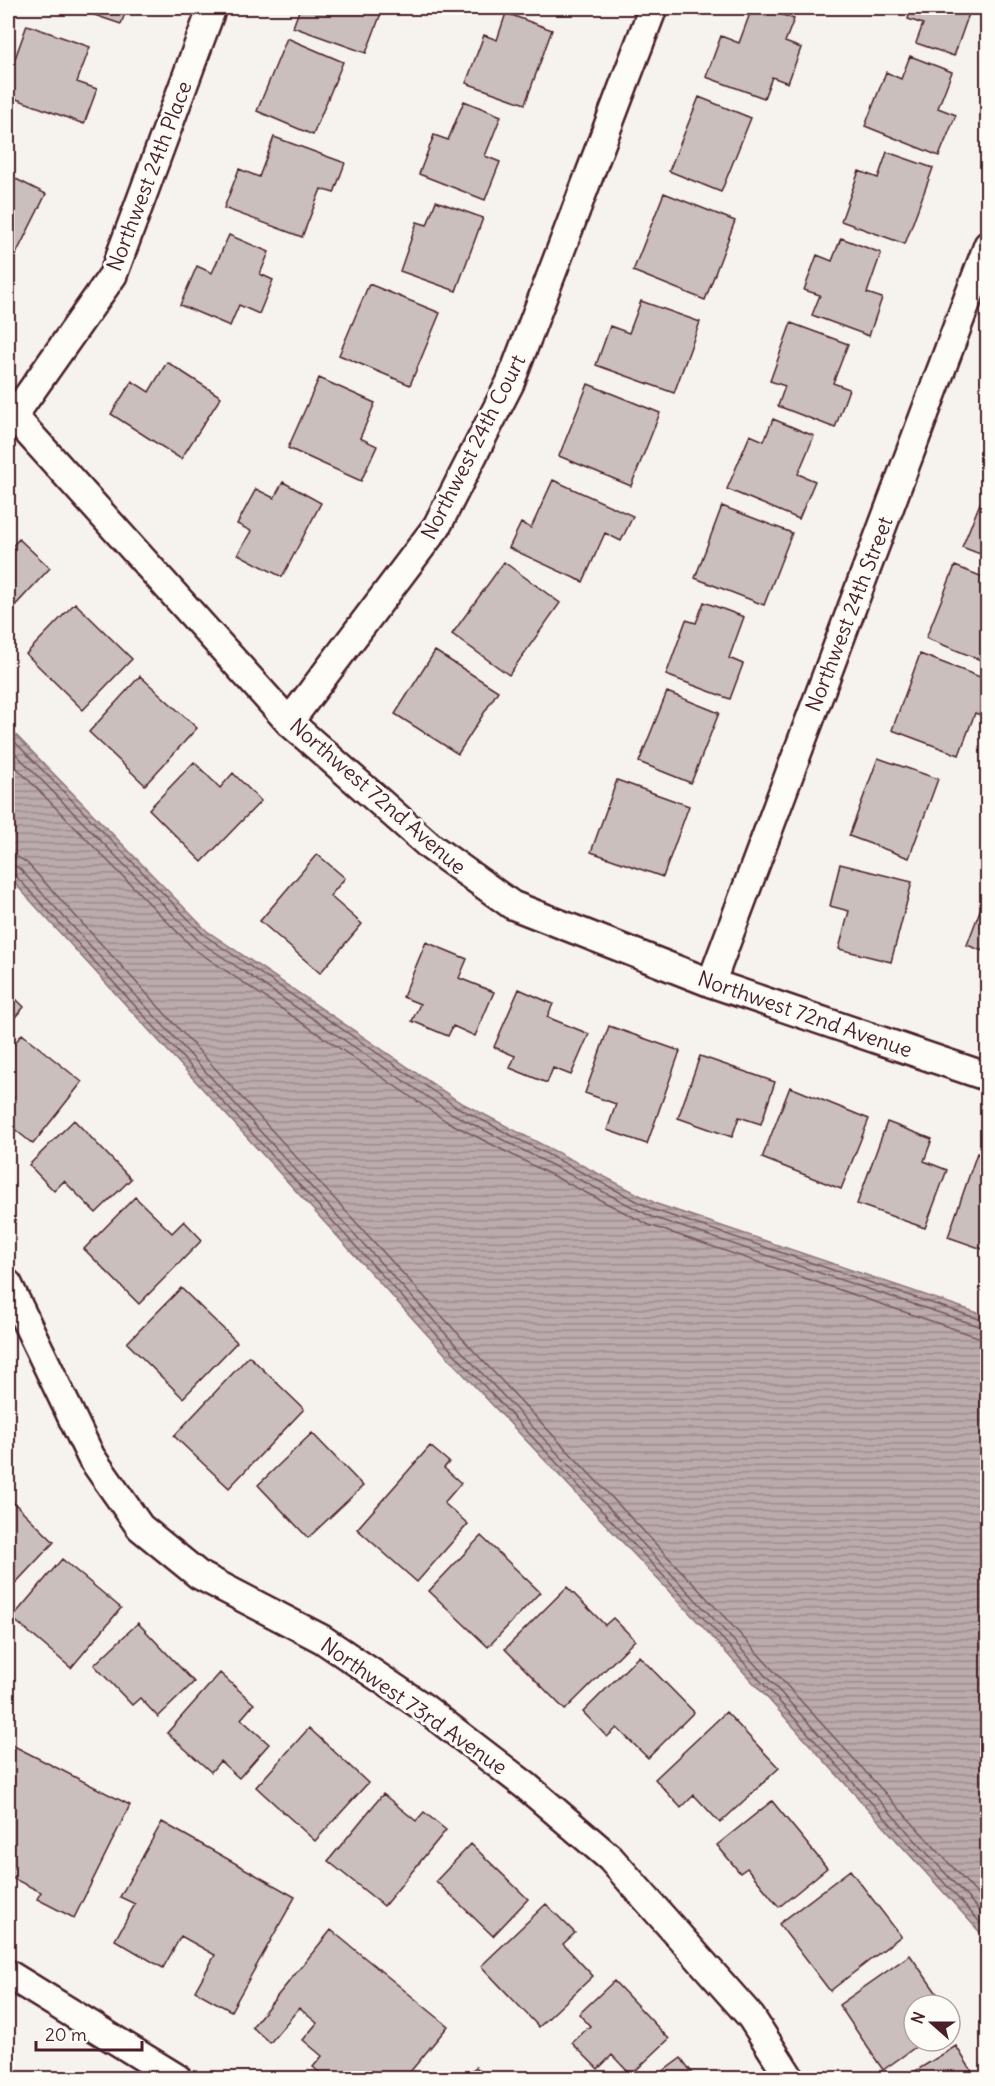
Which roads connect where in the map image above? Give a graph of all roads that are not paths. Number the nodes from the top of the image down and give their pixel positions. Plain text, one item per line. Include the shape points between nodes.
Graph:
1 (212, 8) edge
2 (653, 8) edge
3 (987, 245) edge
4 (10, 417) edge
5 (289, 722) junction
6 (711, 983) junction
7 (987, 1077) edge
8 (8, 1284) edge
9 (8, 1974) edge
10 (177, 2079) edge
11 (790, 2079) edge

1 - 4 street, Northwest 24th Place via 112,275
2 - 5 street, Northwest 24th Court via 510,383 437,526
3 - 6 street, Northwest 24th Street
4 - 5 street, Northwest 72nd Avenue
5 - 6 street, Northwest 72nd Avenue via 431,847 512,905
6 - 7 street, Northwest 72nd Avenue
8 - 11 street, Northwest 73rd Avenue via 91,1457 140,1527 199,1575 322,1639 387,1682 526,1786 610,1858 751,2017
9 - 10 street

